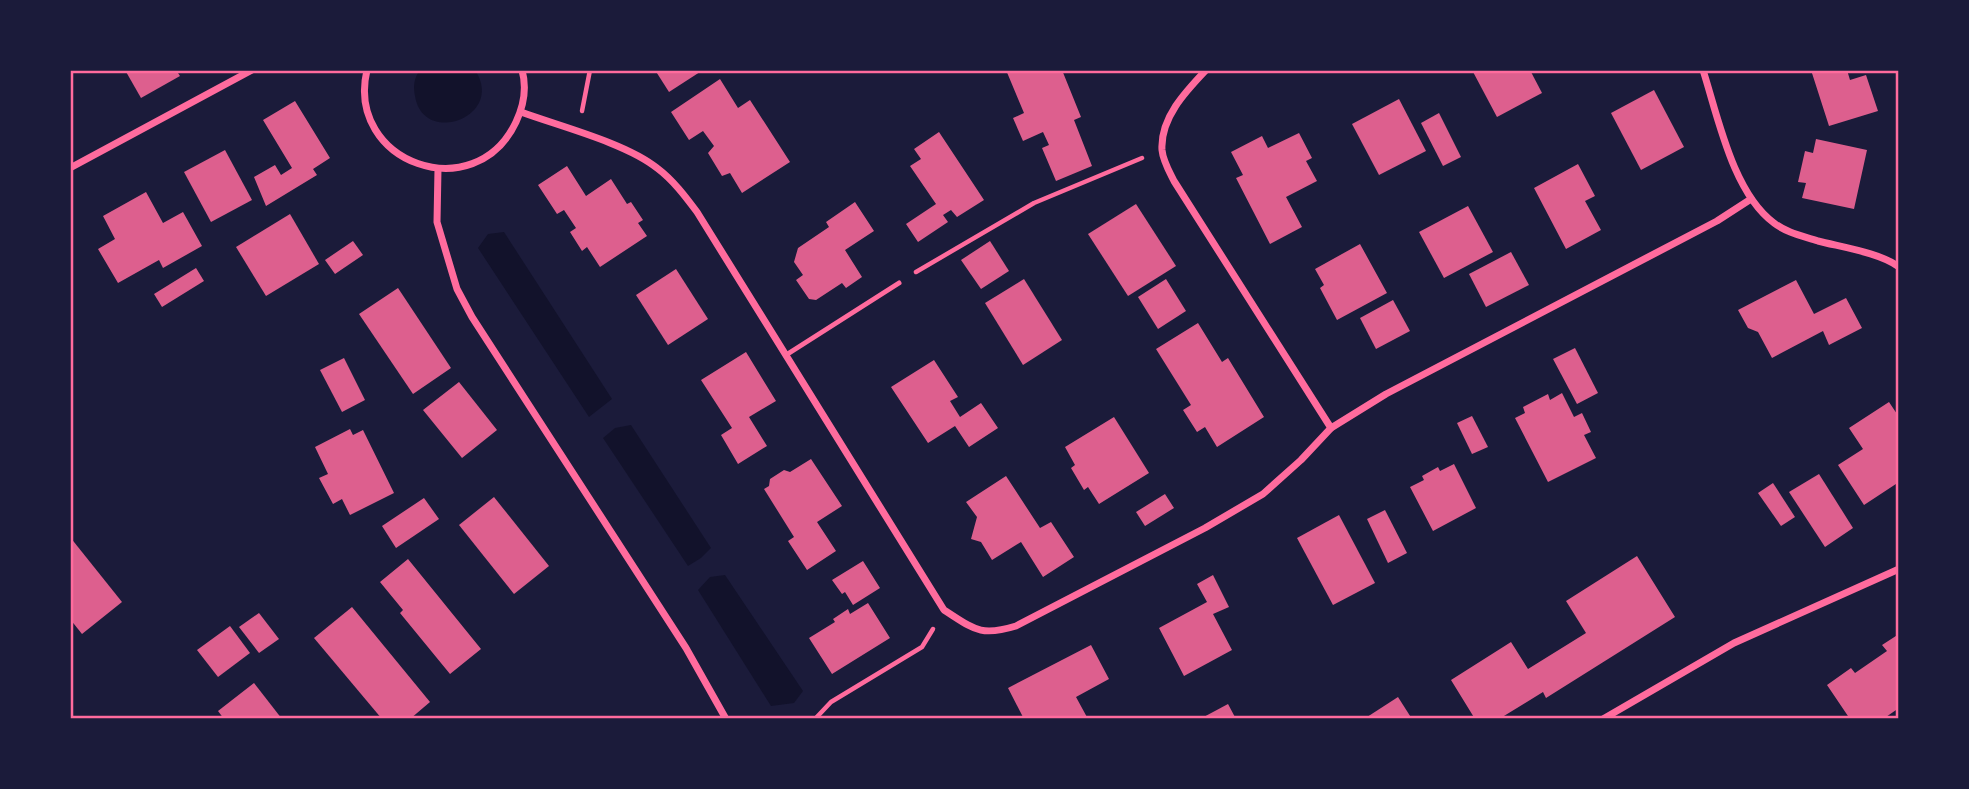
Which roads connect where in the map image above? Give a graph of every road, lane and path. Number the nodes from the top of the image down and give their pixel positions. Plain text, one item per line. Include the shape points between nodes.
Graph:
1 (252, 70) edge
2 (522, 70) edge
3 (590, 70) edge
4 (1206, 70) edge
5 (1703, 70) edge
6 (365, 71) edge
7 (521, 112) junction
8 (577, 132) junction
9 (1162, 149) junction
10 (70, 168) edge
11 (438, 169) junction
12 (1751, 199) junction
13 (1899, 267) edge
14 (899, 283) joint
15 (786, 355) junction
16 (1331, 428) junction
17 (1899, 569) edge
18 (944, 610) junction
19 (726, 719) edge
20 (816, 719) edge
21 (1603, 719) edge

1 - 10 street
2 - 7 street via 525,95
3 - 8 path
4 - 9 street via 1183,93 1166,127
5 - 12 street via 1738,177
6 - 11 street via 365,103 383,141 398,155
7 - 8 street
7 - 11 street via 496,150 468,165
8 - 15 street via 634,153 679,187
9 - 14 path via 1034,203
9 - 16 street via 1174,181
11 - 19 street via 437,222 457,289
12 - 13 street via 1791,233
12 - 16 street via 1386,394
14 - 15 lane
15 - 18 street
16 - 18 street via 1262,494 1016,626 996,632 975,630
17 - 21 street via 1734,643
18 - 20 path via 922,647 831,702

